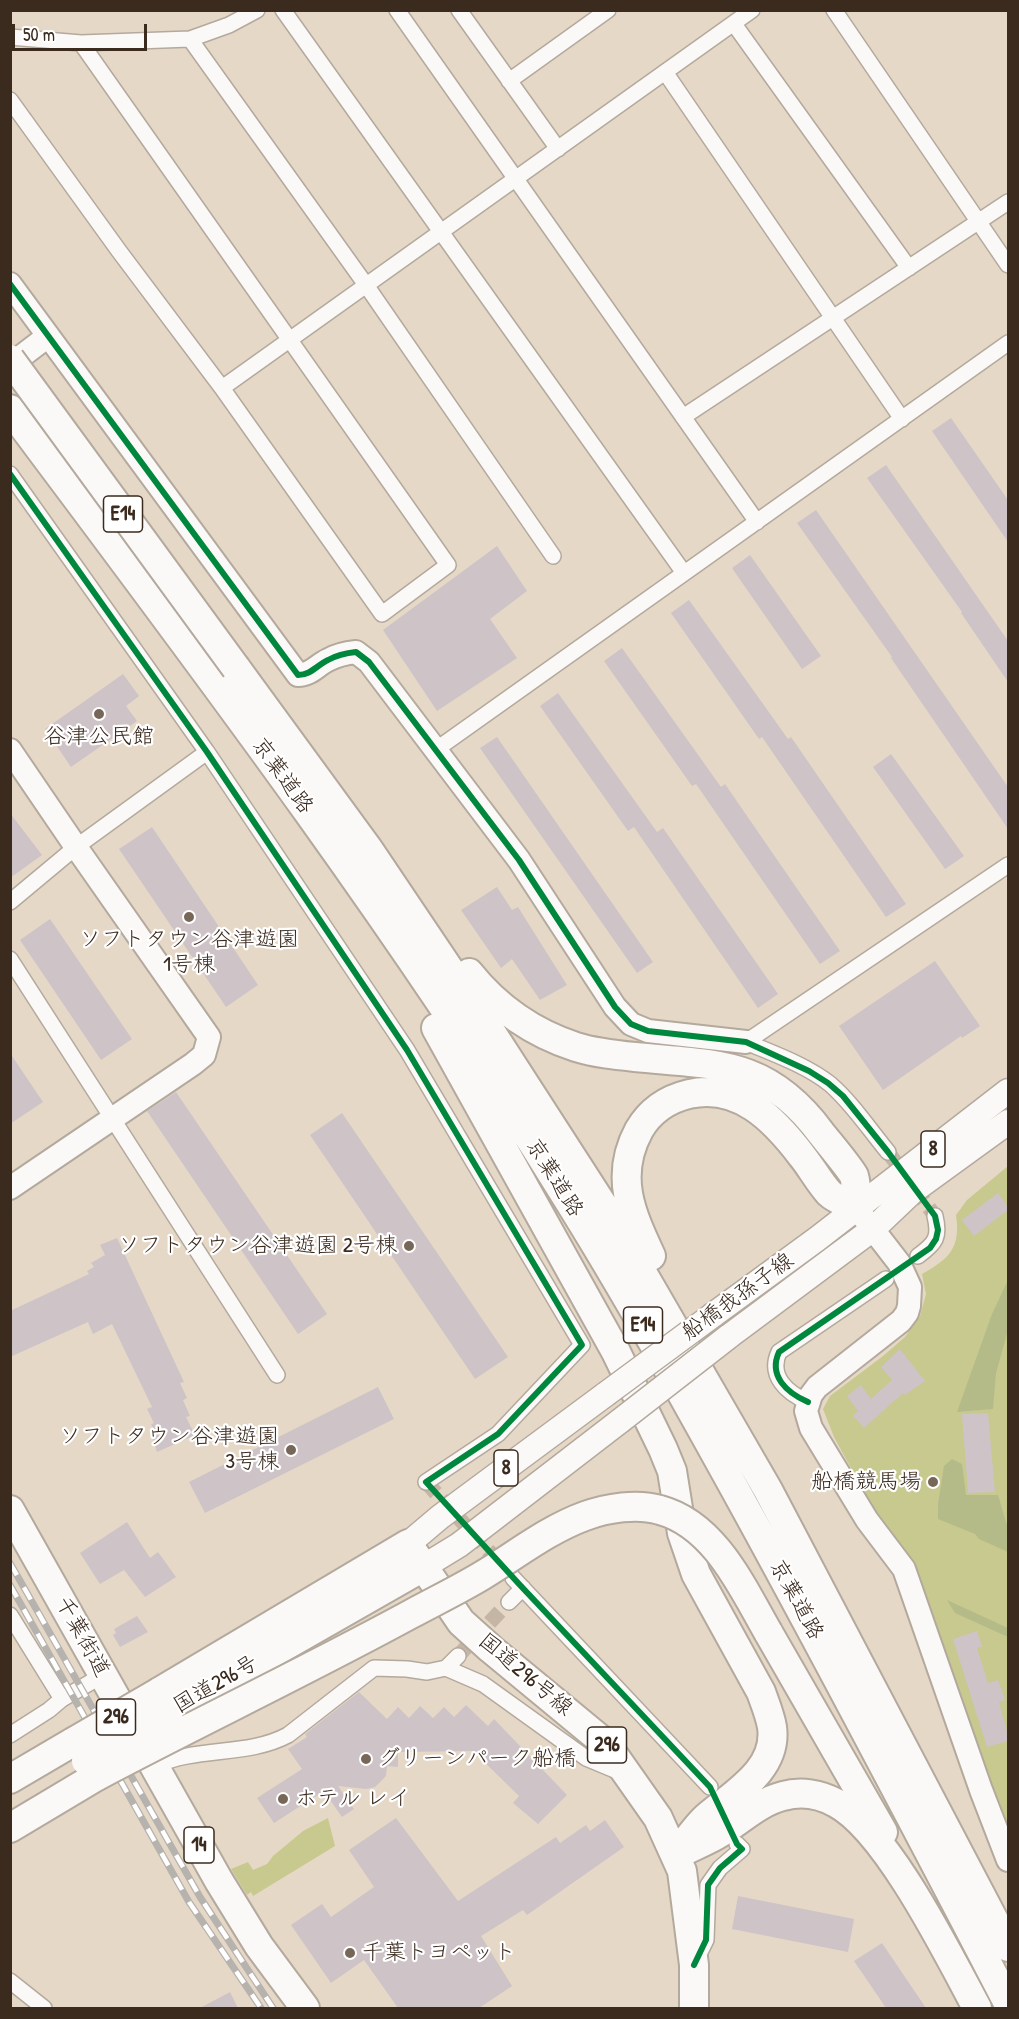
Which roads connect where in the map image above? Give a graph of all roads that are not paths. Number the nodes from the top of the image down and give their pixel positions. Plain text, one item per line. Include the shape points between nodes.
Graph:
1 (257, 10) edge
2 (283, 10) edge
3 (396, 10) edge
4 (459, 10) edge
5 (608, 10) edge
6 (752, 10) edge
7 (834, 10) edge
8 (734, 24) junction
9 (10, 37) edge
10 (190, 39) junction
11 (81, 43) junction
12 (665, 72) junction
13 (509, 81) junction
14 (10, 100) edge
15 (558, 149) junction
16 (515, 179) junction
17 (1008, 202) edge
18 (979, 222) junction
19 (441, 232) junction
20 (1008, 265) edge
21 (909, 268) junction
22 (10, 284) edge
23 (366, 285) junction
24 (833, 318) junction
25 (48, 336) junction
26 (290, 339) junction
27 (1008, 343) edge
28 (10, 359) edge
29 (10, 365) edge
30 (222, 388) junction
31 (10, 409) edge
32 (683, 417) junction
33 (902, 419) junction
34 (10, 474) edge
35 (757, 522) junction
36 (554, 555) dead end
37 (684, 573) junction
38 (10, 750) edge
39 (434, 751) junction
40 (207, 752) junction
41 (317, 825) junction
42 (76, 847) junction
43 (369, 850) junction
44 (1008, 865) edge
45 (10, 902) edge
46 (10, 959) edge
47 (746, 1042) junction
48 (1008, 1090) edge
49 (114, 1119) junction
50 (1008, 1122) edge
51 (888, 1152) tunnel mouth
52 (14, 1179) edge
53 (935, 1216) tunnel mouth
54 (865, 1219) junction
55 (918, 1256) dead end
56 (886, 1279) dead end
57 (277, 1374) dead end
58 (808, 1402) junction
59 (426, 1482) dead end
60 (768, 1490) junction
61 (10, 1510) edge
62 (415, 1556) junction
63 (509, 1602) tunnel mouth
64 (10, 1616) edge
65 (458, 1656) tunnel mouth
66 (446, 1668) junction
67 (103, 1675) junction
68 (62, 1699) junction
69 (10, 1735) edge
70 (86, 1760) junction
71 (155, 1766) junction
72 (630, 1776) junction
73 (10, 1779) edge
74 (710, 1786) dead end
75 (10, 1806) edge
76 (10, 1828) edge
77 (737, 1844) dead end
78 (676, 1855) junction
79 (1008, 1860) edge
80 (922, 1909) junction
81 (1008, 1947) edge
82 (694, 1965) junction
83 (10, 1981) edge
84 (1008, 2003) edge
85 (44, 2008) edge
86 (305, 2008) edge
87 (694, 2008) edge
88 (977, 2008) edge

1 - 10 street
2 - 19 street
3 - 16 street
4 - 13 street
5 - 13 street
6 - 8 street
7 - 18 street
8 - 12 street
8 - 21 street
9 - 11 street
10 - 11 street
10 - 23 street
11 - 26 street
12 - 15 street
12 - 24 street
13 - 15 street
14 - 30 street
15 - 16 street
16 - 19 street
16 - 32 street
17 - 18 street
18 - 20 street
18 - 21 street
19 - 23 street
19 - 37 street
21 - 24 street
22 - 25 street
23 - 26 street
23 - 36 street
24 - 32 street
24 - 33 street
25 - 29 street
25 - 39 street via 298,675 307,675 327,660 356,652 369,662
26 - 30 street
26 - 30 street via 448,566 382,614
27 - 33 street
28 - 43 highway, 京葉道路 / E14, bridge
31 - 41 highway, 京葉道路 / E14
32 - 35 street
33 - 35 street
34 - 40 street
35 - 37 street
37 - 39 street
38 - 42 street
39 - 47 street via 519,861 615,1007 631,1024 648,1031
40 - 42 street
40 - 59 street via 407,1050 582,1345 498,1434
41 - 78 highway via 444,1041 616,1352 672,1471 682,1533 696,1574 768,1711 772,1729 765,1762 742,1790 706,1818
41 - 84 highway, 京葉道路 / E14, bridge via 479,1061 621,1287 829,1660
42 - 45 street
42 - 49 street via 209,1037 204,1055 194,1064
43 - 54 highway via 476,982 494,1002 520,1021 578,1047 609,1054 720,1065 751,1074 777,1089 810,1118 854,1176
43 - 60 highway, 京葉道路 / E14, bridge via 606,1210
44 - 47 street
46 - 49 street
47 - 51 street via 828,1083
48 - 54 main road, 船橋我孫子線 / 8
49 - 52 street
49 - 57 street
50 - 54 main road, 船橋我孫子線 / 8 via 913,1191
53 - 55 street via 936,1239
54 - 58 street via 899,1263 910,1287 907,1313 817,1387
54 - 60 highway, bridge via 830,1194 770,1119 738,1097 717,1092 677,1097 658,1107 634,1139 626,1178 636,1223
54 - 62 main road, 船橋我孫子線 / 8, bridge via 713,1315 440,1517
54 - 62 main road, 船橋我孫子線 / 8, bridge via 728,1337 459,1545
56 - 58 street via 779,1352 777,1373 791,1395
58 - 79 street via 806,1411 824,1450 903,1569
60 - 81 highway, 京葉道路 / E14
61 - 67 highway, 千葉街道 / 14
62 - 70 highway, 国道296号 / 296, bridge via 164,1702
62 - 72 highway, 国道296号線 / 296 via 461,1622 606,1744
63 - 74 street via 518,1583
64 - 68 street
65 - 66 street
66 - 71 street via 427,1672 374,1668 272,1744 190,1754
66 - 72 street via 483,1684 586,1758
67 - 68 street
67 - 71 highway, 千葉街道 / 14
68 - 69 street
70 - 73 highway, 国道296号 / 296
70 - 75 highway, 国道296号 / 296
70 - 76 highway
70 - 80 highway, bridge via 195,1724 362,1641 585,1516 609,1509 660,1510 687,1521 722,1558 878,1823
71 - 86 highway, 千葉街道 / 14 via 259,1946
72 - 78 highway, 国道296号線 / 296 via 658,1818
77 - 82 street via 742,1849 708,1885 706,1940
78 - 80 highway via 784,1795 821,1796 838,1804 871,1834
78 - 82 highway, 国道296号線 / 296 via 682,1871
80 - 88 highway
82 - 87 highway, 国道296号線 / 296
83 - 85 street

